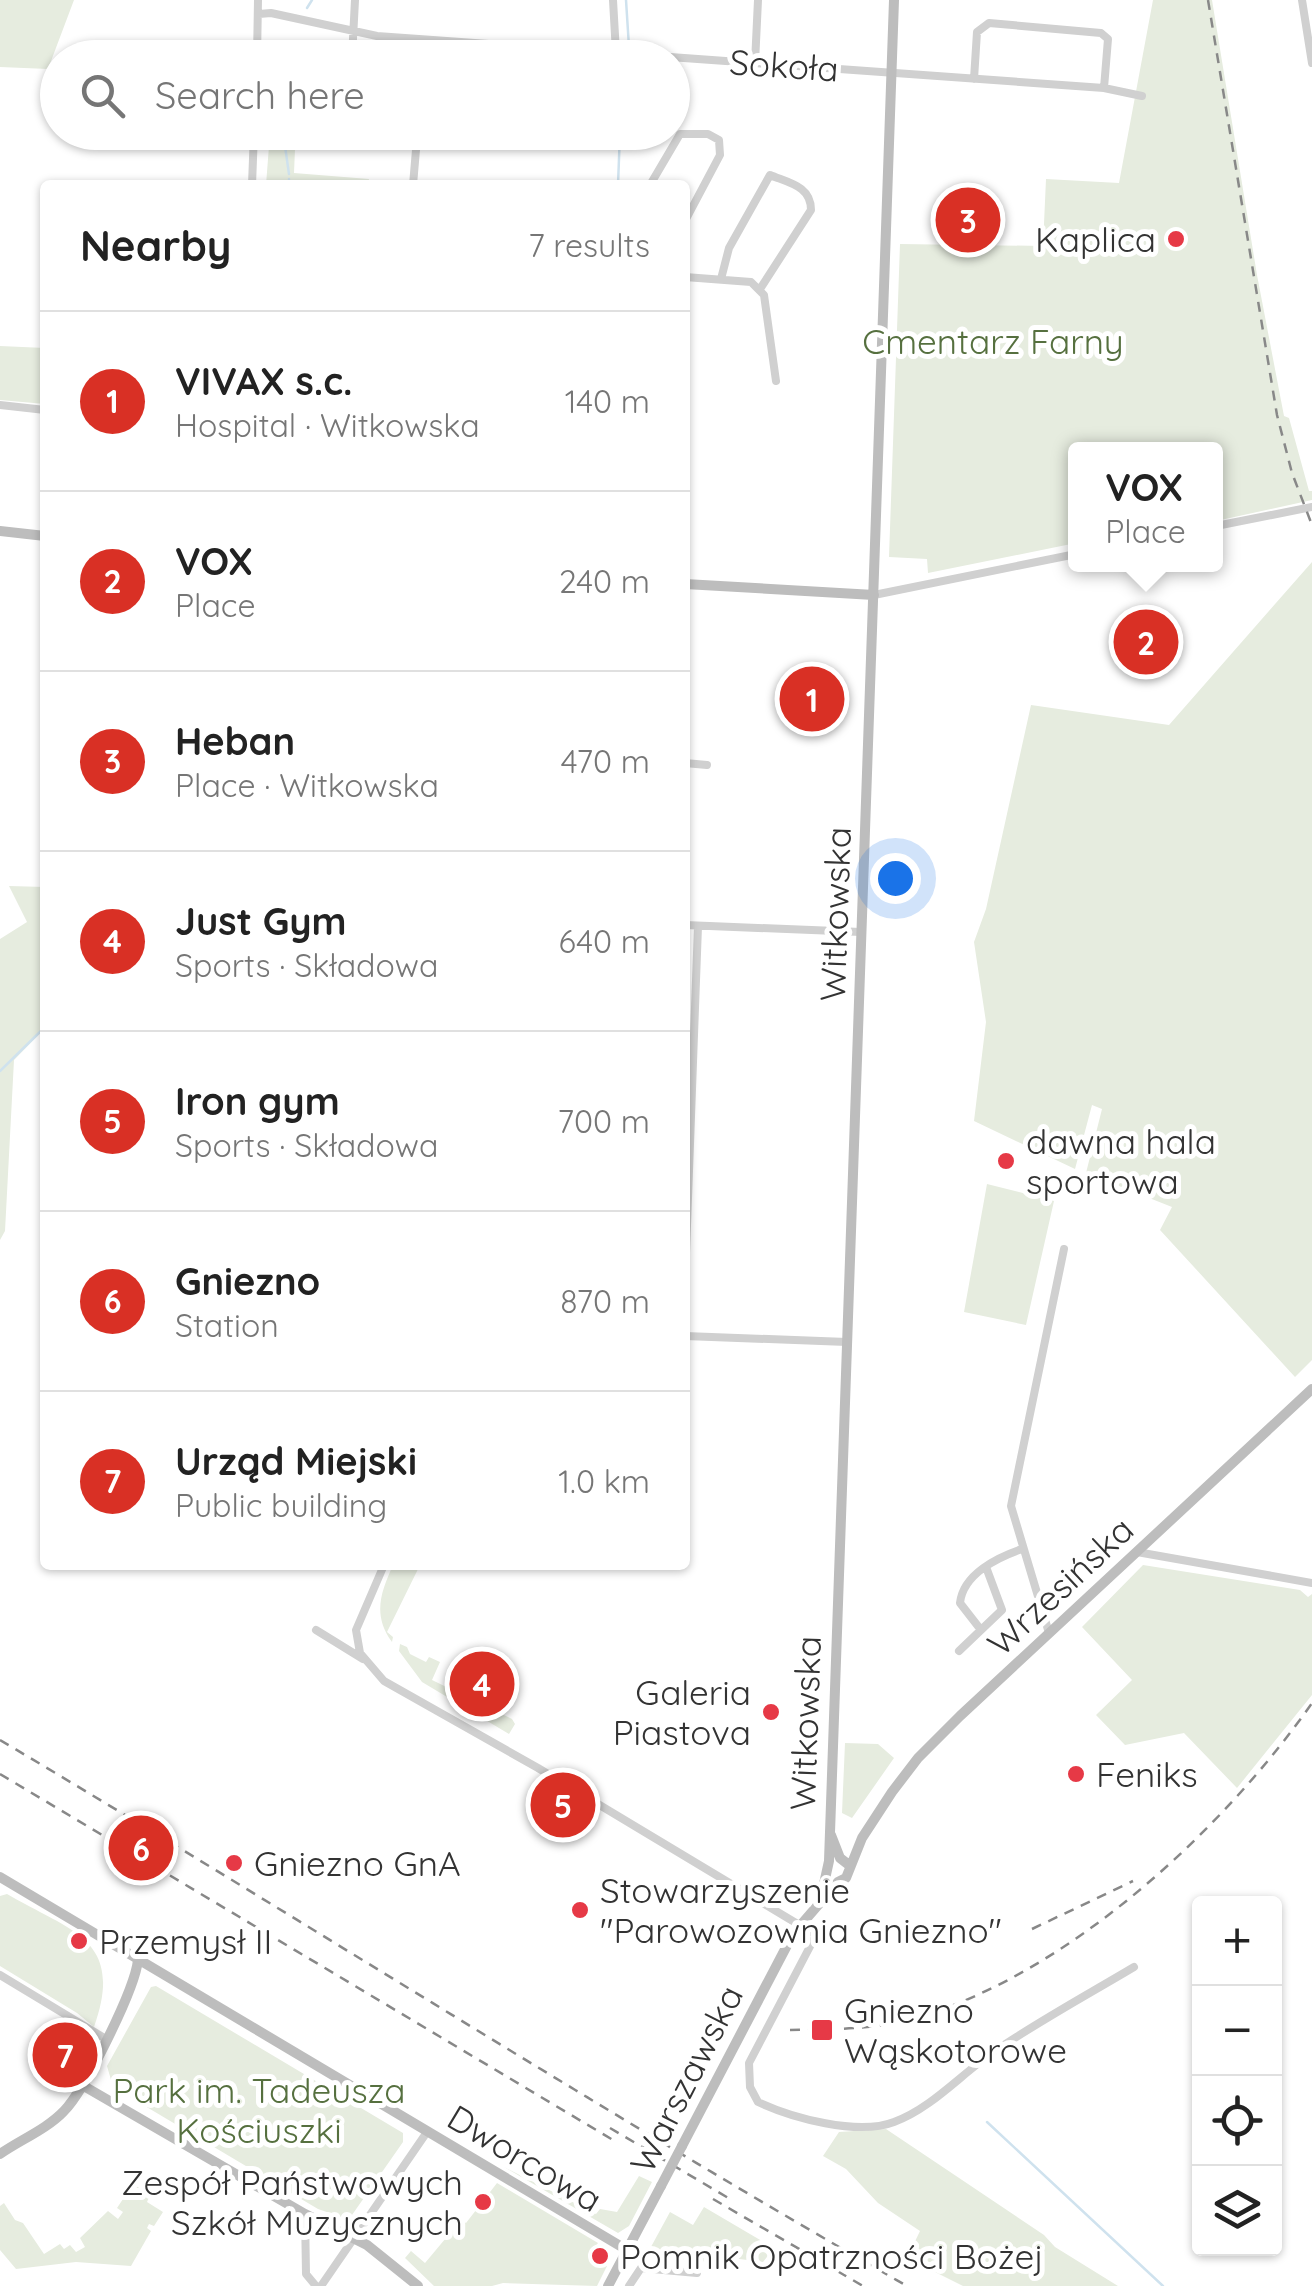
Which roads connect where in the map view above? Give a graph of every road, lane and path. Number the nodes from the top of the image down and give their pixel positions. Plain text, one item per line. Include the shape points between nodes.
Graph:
1 (258, 0) edge
2 (355, 0) edge
3 (613, 0) edge
4 (758, 0) edge
5 (894, 0) edge
6 (1302, 0) edge
7 (258, 14) junction
8 (353, 31) junction
9 (257, 40) edge
10 (353, 40) edge
11 (433, 40) edge
12 (615, 40) edge
13 (690, 58) edge
14 (755, 63) junction
15 (1312, 63) edge
16 (892, 73) junction
17 (974, 79) junction
18 (1104, 88) junction
19 (1142, 96) dead end
20 (690, 134) edge
21 (253, 150) edge
22 (416, 150) edge
23 (671, 150) edge
24 (252, 180) edge
25 (413, 180) edge
26 (653, 180) edge
27 (690, 212) edge
28 (690, 277) edge
29 (721, 279) junction
30 (760, 289) junction
31 (776, 381) dead end
32 (0, 406) edge
33 (40, 410) edge
34 (1312, 507) edge
35 (1223, 525) edge
36 (0, 531) edge
37 (40, 535) edge
38 (1068, 556) edge
39 (690, 584) edge
40 (874, 594) junction
41 (690, 763) edge
42 (706, 765) dead end
43 (690, 925) edge
44 (698, 926) junction
45 (861, 932) junction
46 (690, 1144) edge
47 (1064, 1249) dead end
48 (690, 1336) edge
49 (847, 1342) junction
50 (1312, 1388) edge
51 (1022, 1549) junction
52 (1136, 1552) junction
53 (986, 1566) junction
54 (382, 1570) edge
55 (1312, 1583) edge
56 (316, 1630) dead end
57 (356, 1630) junction
58 (981, 1630) junction
59 (1049, 1634) junction
60 (329, 1638) junction
61 (959, 1651) dead end
62 (367, 1662) junction
63 (832, 1836) junction
64 (857, 1842) junction
65 (840, 1862) junction
66 (0, 1878) edge
67 (833, 1880) junction
68 (800, 1925) junction
69 (138, 1960) junction
70 (1134, 1967) dead end
71 (0, 1975) edge
72 (106, 2039) junction
73 (82, 2085) junction
74 (428, 2132) junction
75 (0, 2154) edge
76 (305, 2214) junction
77 (354, 2238) junction
78 (626, 2250) junction
79 (697, 2273) dead end
80 (318, 2286) edge
81 (418, 2286) edge
82 (608, 2286) edge
83 (629, 2286) edge

1 - 7 street
2 - 8 street
3 - 12 street
4 - 14 street
5 - 16 street, Witkowska
6 - 15 street
7 - 8 street, Sokoła
7 - 9 street
8 - 10 street
8 - 11 street, Sokoła
13 - 14 street, Sokoła
14 - 16 street, Sokoła
16 - 17 street, Sokoła
16 - 40 street, Witkowska
17 - 18 street, Sokoła
17 - 18 street via 976,32 988,24 1101,33 1108,39
18 - 19 street, Sokoła
20 - 27 street via 719,140 720,155
21 - 24 street
22 - 25 street
23 - 26 street
28 - 29 street
29 - 30 street
29 - 30 street via 728,248 770,175 804,189 811,210
30 - 31 street
32 - 33 street
34 - 35 street
36 - 37 street
38 - 40 street
39 - 40 street
40 - 45 street, Witkowska
41 - 42 street
43 - 44 street
44 - 45 street
44 - 46 street
45 - 49 street, Witkowska
47 - 51 street via 1011,1506
48 - 49 street
49 - 63 street, Witkowska
50 - 52 street, Wrzesińska
51 - 53 street
51 - 59 street
52 - 55 street
52 - 59 street, Wrzesińska
53 - 58 street via 1002,1610
53 - 58 street via 960,1603
54 - 57 street
56 - 60 street
57 - 60 street
57 - 62 street
58 - 61 street
59 - 64 street, Wrzesińska via 926,1750
60 - 62 street
62 - 68 street via 384,1681
63 - 64 street
63 - 65 street, Witkowska
64 - 65 street, Wrzesińska
65 - 67 street, Witkowska via 826,1872
65 - 67 street, Wrzesińska via 846,1878
66 - 69 street, Dworcowa
67 - 68 street, Warszawska
68 - 70 street via 816,1935 751,2057 750,2087 764,2105 853,2127 891,2124
68 - 78 street, Warszawska, bridge
69 - 72 street via 131,1991
69 - 74 street, Dworcowa
71 - 72 street
72 - 73 street
73 - 75 street via 63,2113
73 - 76 street
74 - 77 street
74 - 78 street, Dworcowa
76 - 77 street
76 - 80 street via 306,2274
77 - 80 street
77 - 81 street
78 - 82 street, Warszawska
79 - 83 street via 641,2268

